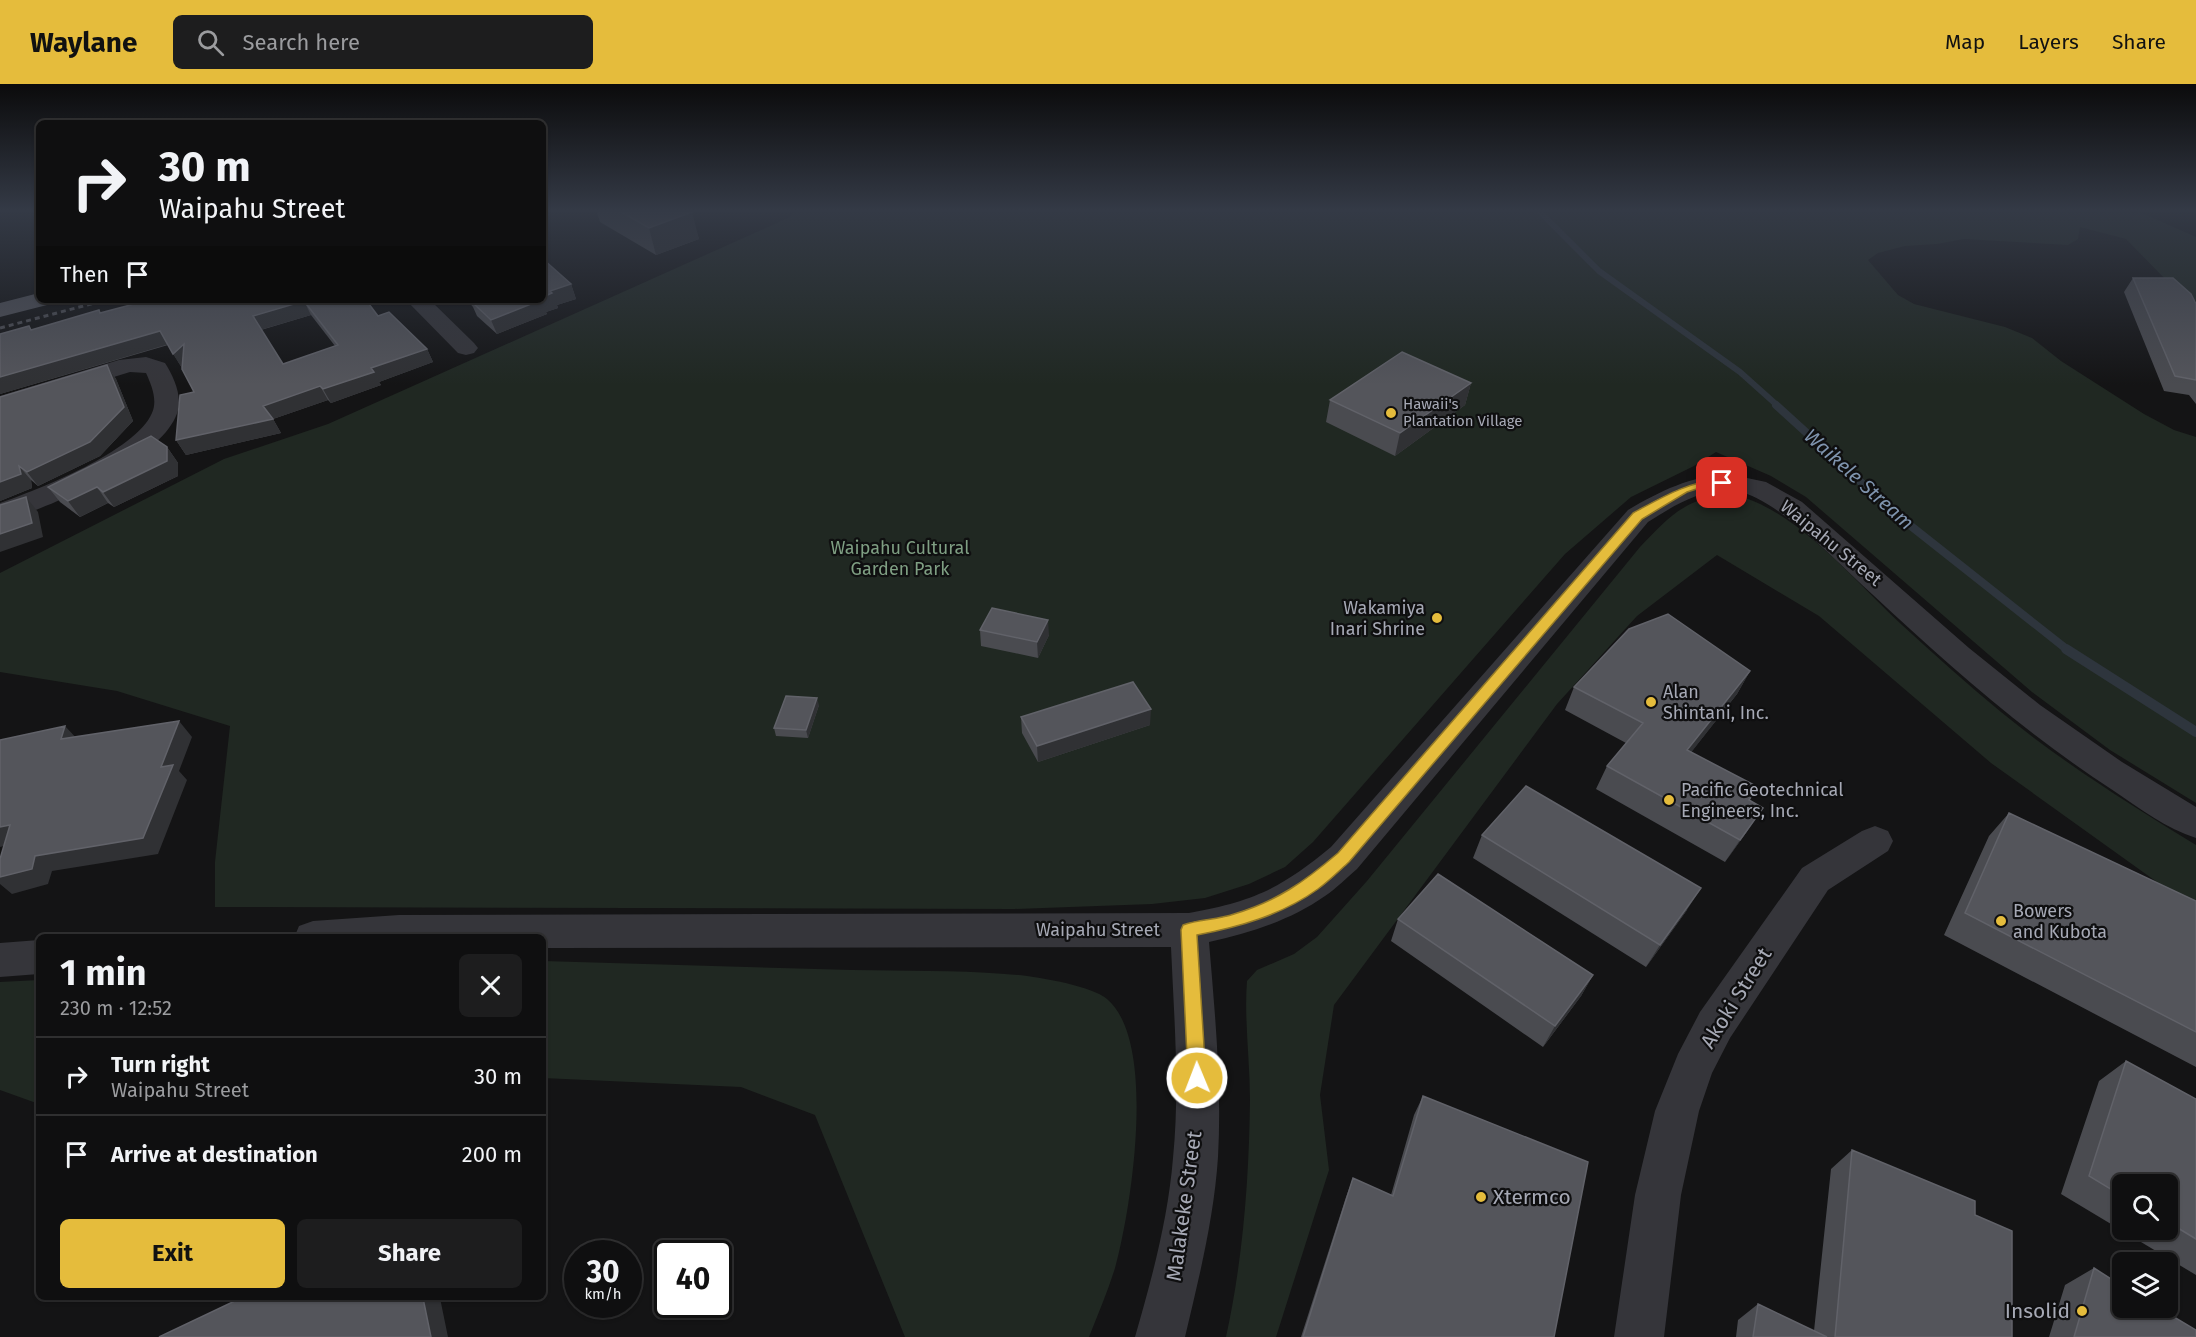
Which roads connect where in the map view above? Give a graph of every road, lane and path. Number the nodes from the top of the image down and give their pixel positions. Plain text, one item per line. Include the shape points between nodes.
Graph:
1 (36, 301) edge
2 (420, 303) edge
3 (0, 310) edge
4 (466, 348) dead end
5 (0, 404) edge
6 (0, 513) edge
7 (2196, 824) edge
8 (1875, 841) dead end
9 (1189, 930) junction
10 (370, 934) edge
11 (36, 957) edge
12 (0, 960) edge
13 (1160, 1337) edge
14 (1639, 1337) edge

1 - 3 main road
2 - 4 street
5 - 6 street via 128,365 146,364 156,368 166,398 166,411 159,424 122,454 65,487
7 - 9 street, Waipahu Street via 2126,783 2046,728 1782,502 1743,484 1702,484 1675,494 1638,516 1344,858 1312,885 1276,906 1232,922
8 - 14 street, Akoki Street via 1815,879 1714,1024 1677,1111 1658,1195
9 - 10 street, Waipahu Street
9 - 13 street, Malakeke Street via 1197,1132 1179,1264
11 - 12 street

